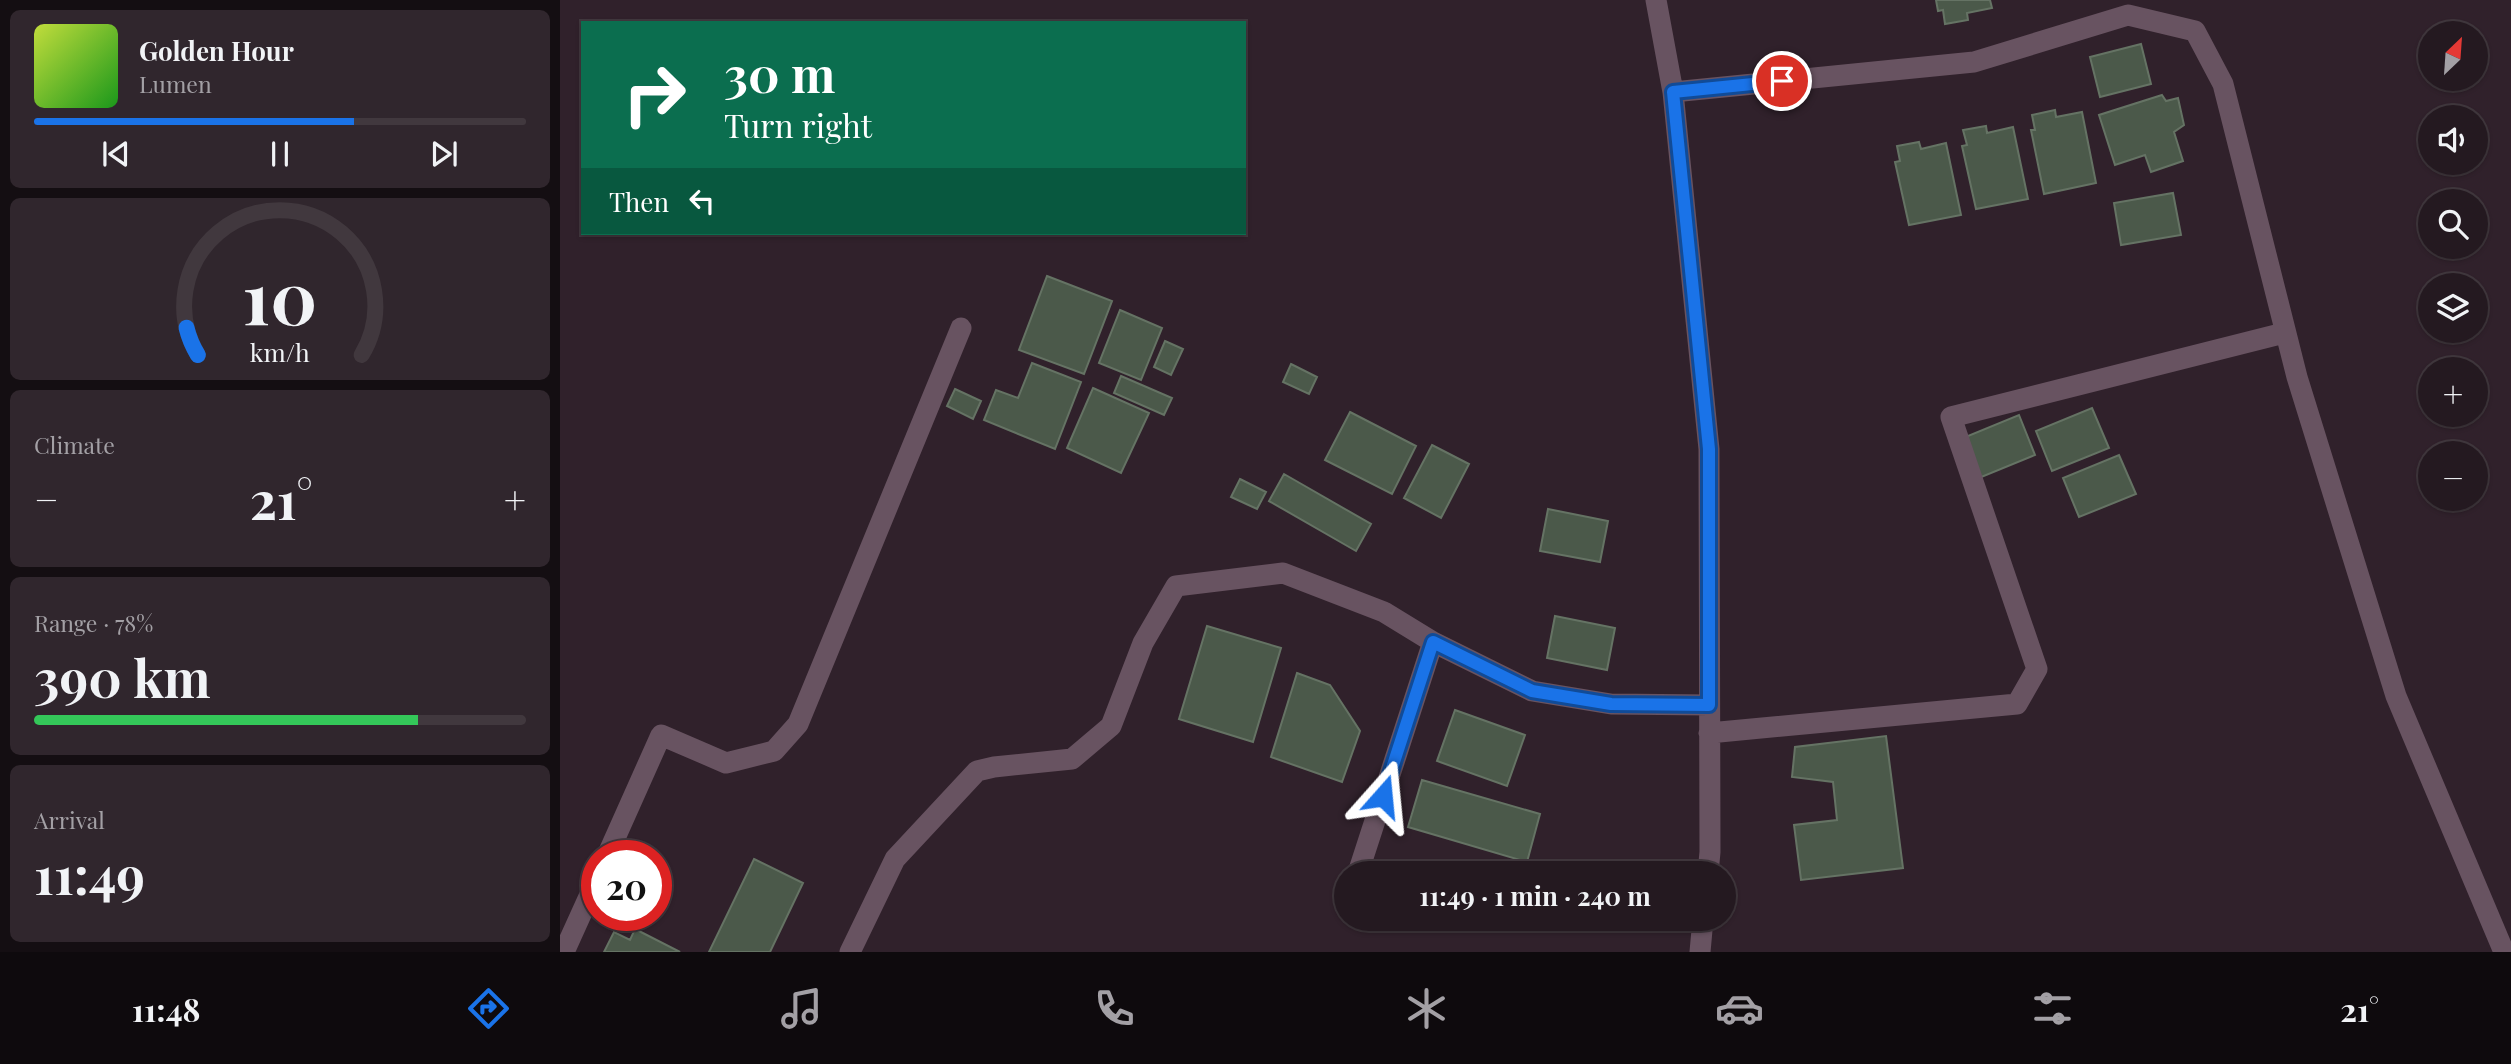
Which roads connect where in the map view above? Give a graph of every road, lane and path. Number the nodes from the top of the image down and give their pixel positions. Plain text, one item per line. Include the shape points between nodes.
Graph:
1 (1656, 0) edge
2 (1673, 92) junction
3 (961, 328) dead end
4 (2284, 333) junction
5 (1433, 642) junction
6 (1709, 705) junction
7 (1709, 733) junction
8 (614, 840) edge
9 (1362, 861) edge
10 (1709, 861) edge
11 (581, 914) edge
12 (1702, 931) edge
13 (564, 952) edge
14 (850, 952) edge
15 (1700, 952) edge
16 (2504, 952) edge

1 - 2 street
2 - 4 street via 1974,62 2128,15 2195,31 2223,84
2 - 6 street via 1709,449
3 - 8 street via 798,724 775,751 726,763 661,735
4 - 7 street via 1951,417 2037,669 2017,704
4 - 16 street via 2396,696
5 - 6 street via 1532,691 1611,704
5 - 9 street
5 - 14 street via 1384,612 1283,573 1176,586 1143,643 1111,726 1072,759 977,771 895,859
6 - 7 street
7 - 10 street
11 - 13 street
12 - 15 street

